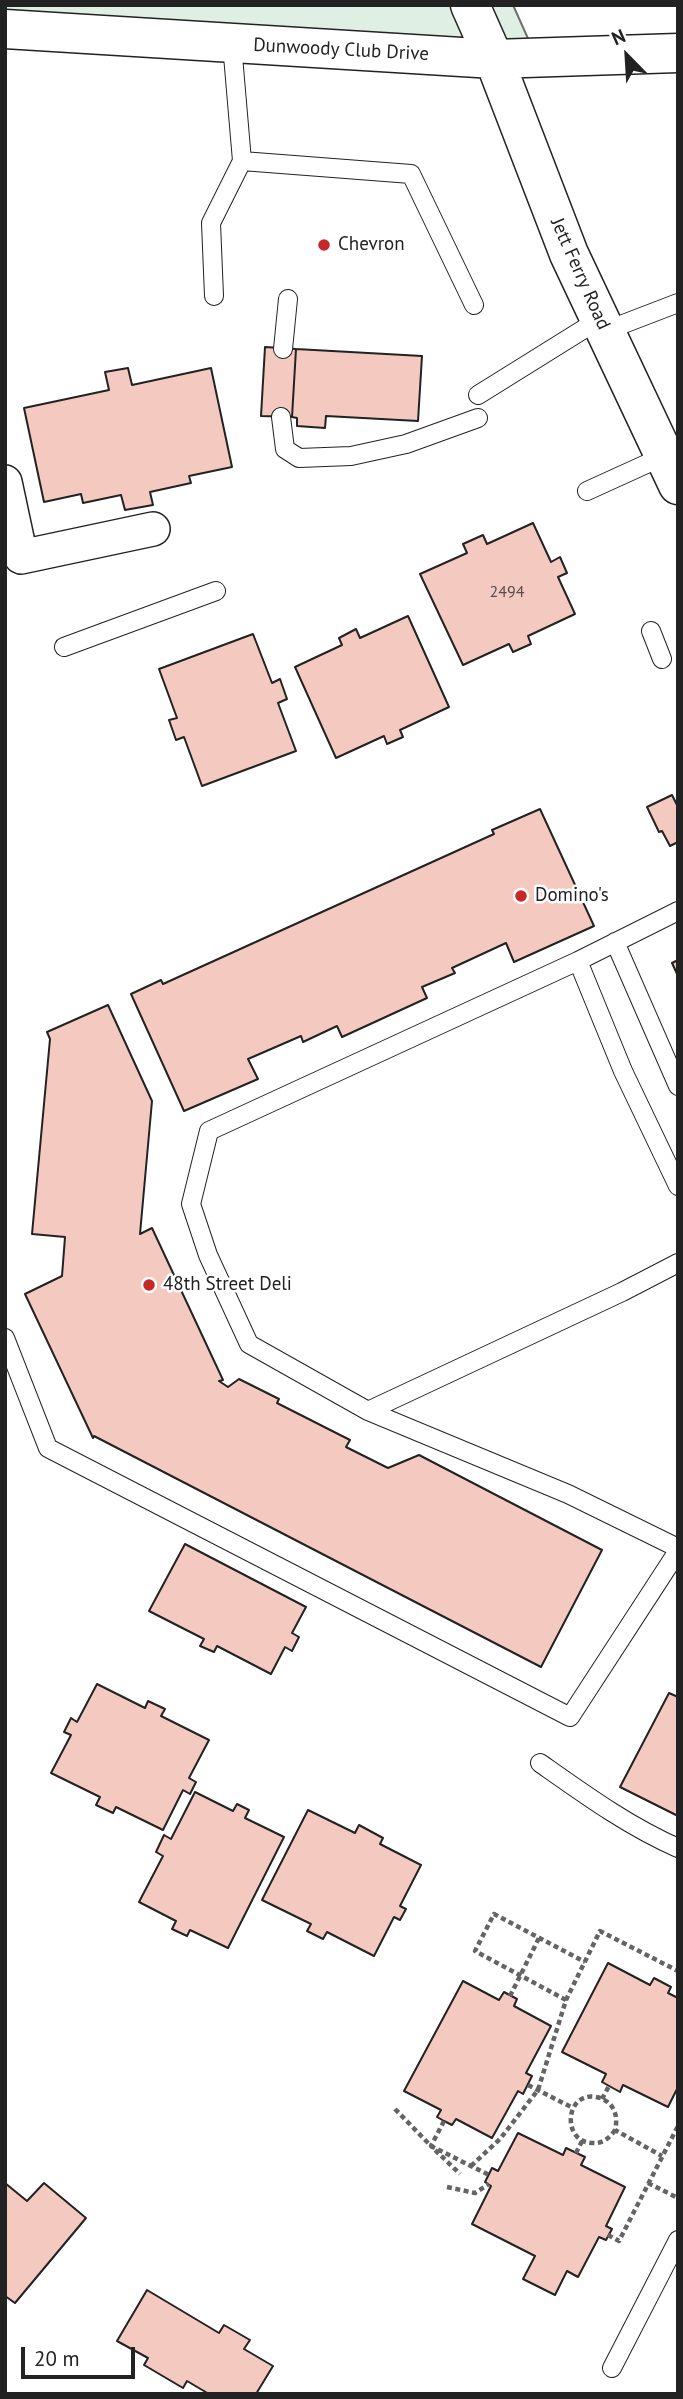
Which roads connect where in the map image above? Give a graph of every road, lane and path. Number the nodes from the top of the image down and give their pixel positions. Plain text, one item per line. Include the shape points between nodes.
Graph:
1 (470, 5) edge
2 (8, 37) edge
3 (232, 44) junction
4 (678, 53) edge
5 (494, 59) junction
6 (242, 161) junction
7 (214, 296) dead end
8 (288, 299) dead end
9 (678, 303) edge
10 (474, 305) dead end
11 (602, 325) junction
12 (283, 349) dead end
13 (478, 396) dead end
14 (281, 417) dead end
15 (478, 418) dead end
16 (671, 470) edge
17 (5, 482) edge
18 (587, 491) dead end
19 (153, 529) dead end
20 (216, 591) dead end
21 (651, 631) dead end
22 (64, 647) dead end
23 (662, 659) dead end
24 (678, 911) edge
25 (615, 942) junction
26 (578, 961) junction
27 (678, 1086) edge
28 (676, 1177) edge
29 (678, 1263) edge
30 (5, 1338) edge
31 (368, 1411) junction
32 (678, 1550) edge
33 (540, 1763) dead end
34 (678, 1848) edge
35 (539, 1938) junction
36 (585, 1962) junction
37 (678, 1971) edge
38 (520, 1975) junction
39 (510, 1996) dead end
40 (566, 2000) junction
41 (528, 2085) dead end
42 (609, 2085) dead end
43 (538, 2090) junction
44 (602, 2099) junction
45 (573, 2108) junction
46 (395, 2109) dead end
47 (444, 2121) dead end
48 (678, 2126) edge
49 (615, 2130) junction
50 (582, 2141) junction
51 (430, 2146) junction
52 (576, 2153) dead end
53 (662, 2156) junction
54 (471, 2166) junction
55 (460, 2174) dead end
56 (489, 2175) dead end
57 (648, 2183) junction
58 (489, 2184) dead end
59 (447, 2187) dead end
60 (678, 2198) edge
61 (608, 2235) dead end
62 (678, 2240) edge
63 (612, 2368) dead end

1 - 5 street, Jett Ferry Road
2 - 3 street, Dunwoody Club Drive
3 - 5 street, Dunwoody Club Drive
3 - 6 lane
4 - 5 street, Dunwoody Club Drive
5 - 11 street, Jett Ferry Road via 569,254
6 - 7 lane via 211,223
6 - 10 lane via 411,174
8 - 12 lane
9 - 11 lane
11 - 13 lane
11 - 16 street, Jett Ferry Road
14 - 15 lane via 285,449 299,458 351,456 406,444
16 - 18 lane
17 - 19 street via 21,557
20 - 22 lane
21 - 23 lane
24 - 25 lane
25 - 26 lane
25 - 27 lane
26 - 28 lane via 623,1071
26 - 31 lane via 209,1131 191,1204 208,1255 249,1344
29 - 31 lane
30 - 32 lane via 48,1448 570,1717
31 - 32 lane via 568,1494
33 - 34 lane via 606,1809
35 - 36 path
35 - 38 path
35 - 38 path via 494,1914 475,1951
36 - 37 path via 600,1931
36 - 40 path
38 - 39 path
38 - 40 path
40 - 43 path
41 - 43 path
42 - 44 path
43 - 45 path
43 - 54 path via 500,2139
44 - 45 path via 581,2099
44 - 49 path via 616,2114
45 - 50 path via 571,2126
46 - 51 path
47 - 51 path
48 - 53 path
49 - 50 path via 595,2144
49 - 53 path
50 - 52 path
51 - 54 path
51 - 55 path
53 - 57 path
54 - 56 path
57 - 60 path
57 - 61 path via 619,2241
58 - 59 path via 475,2193
62 - 63 lane

